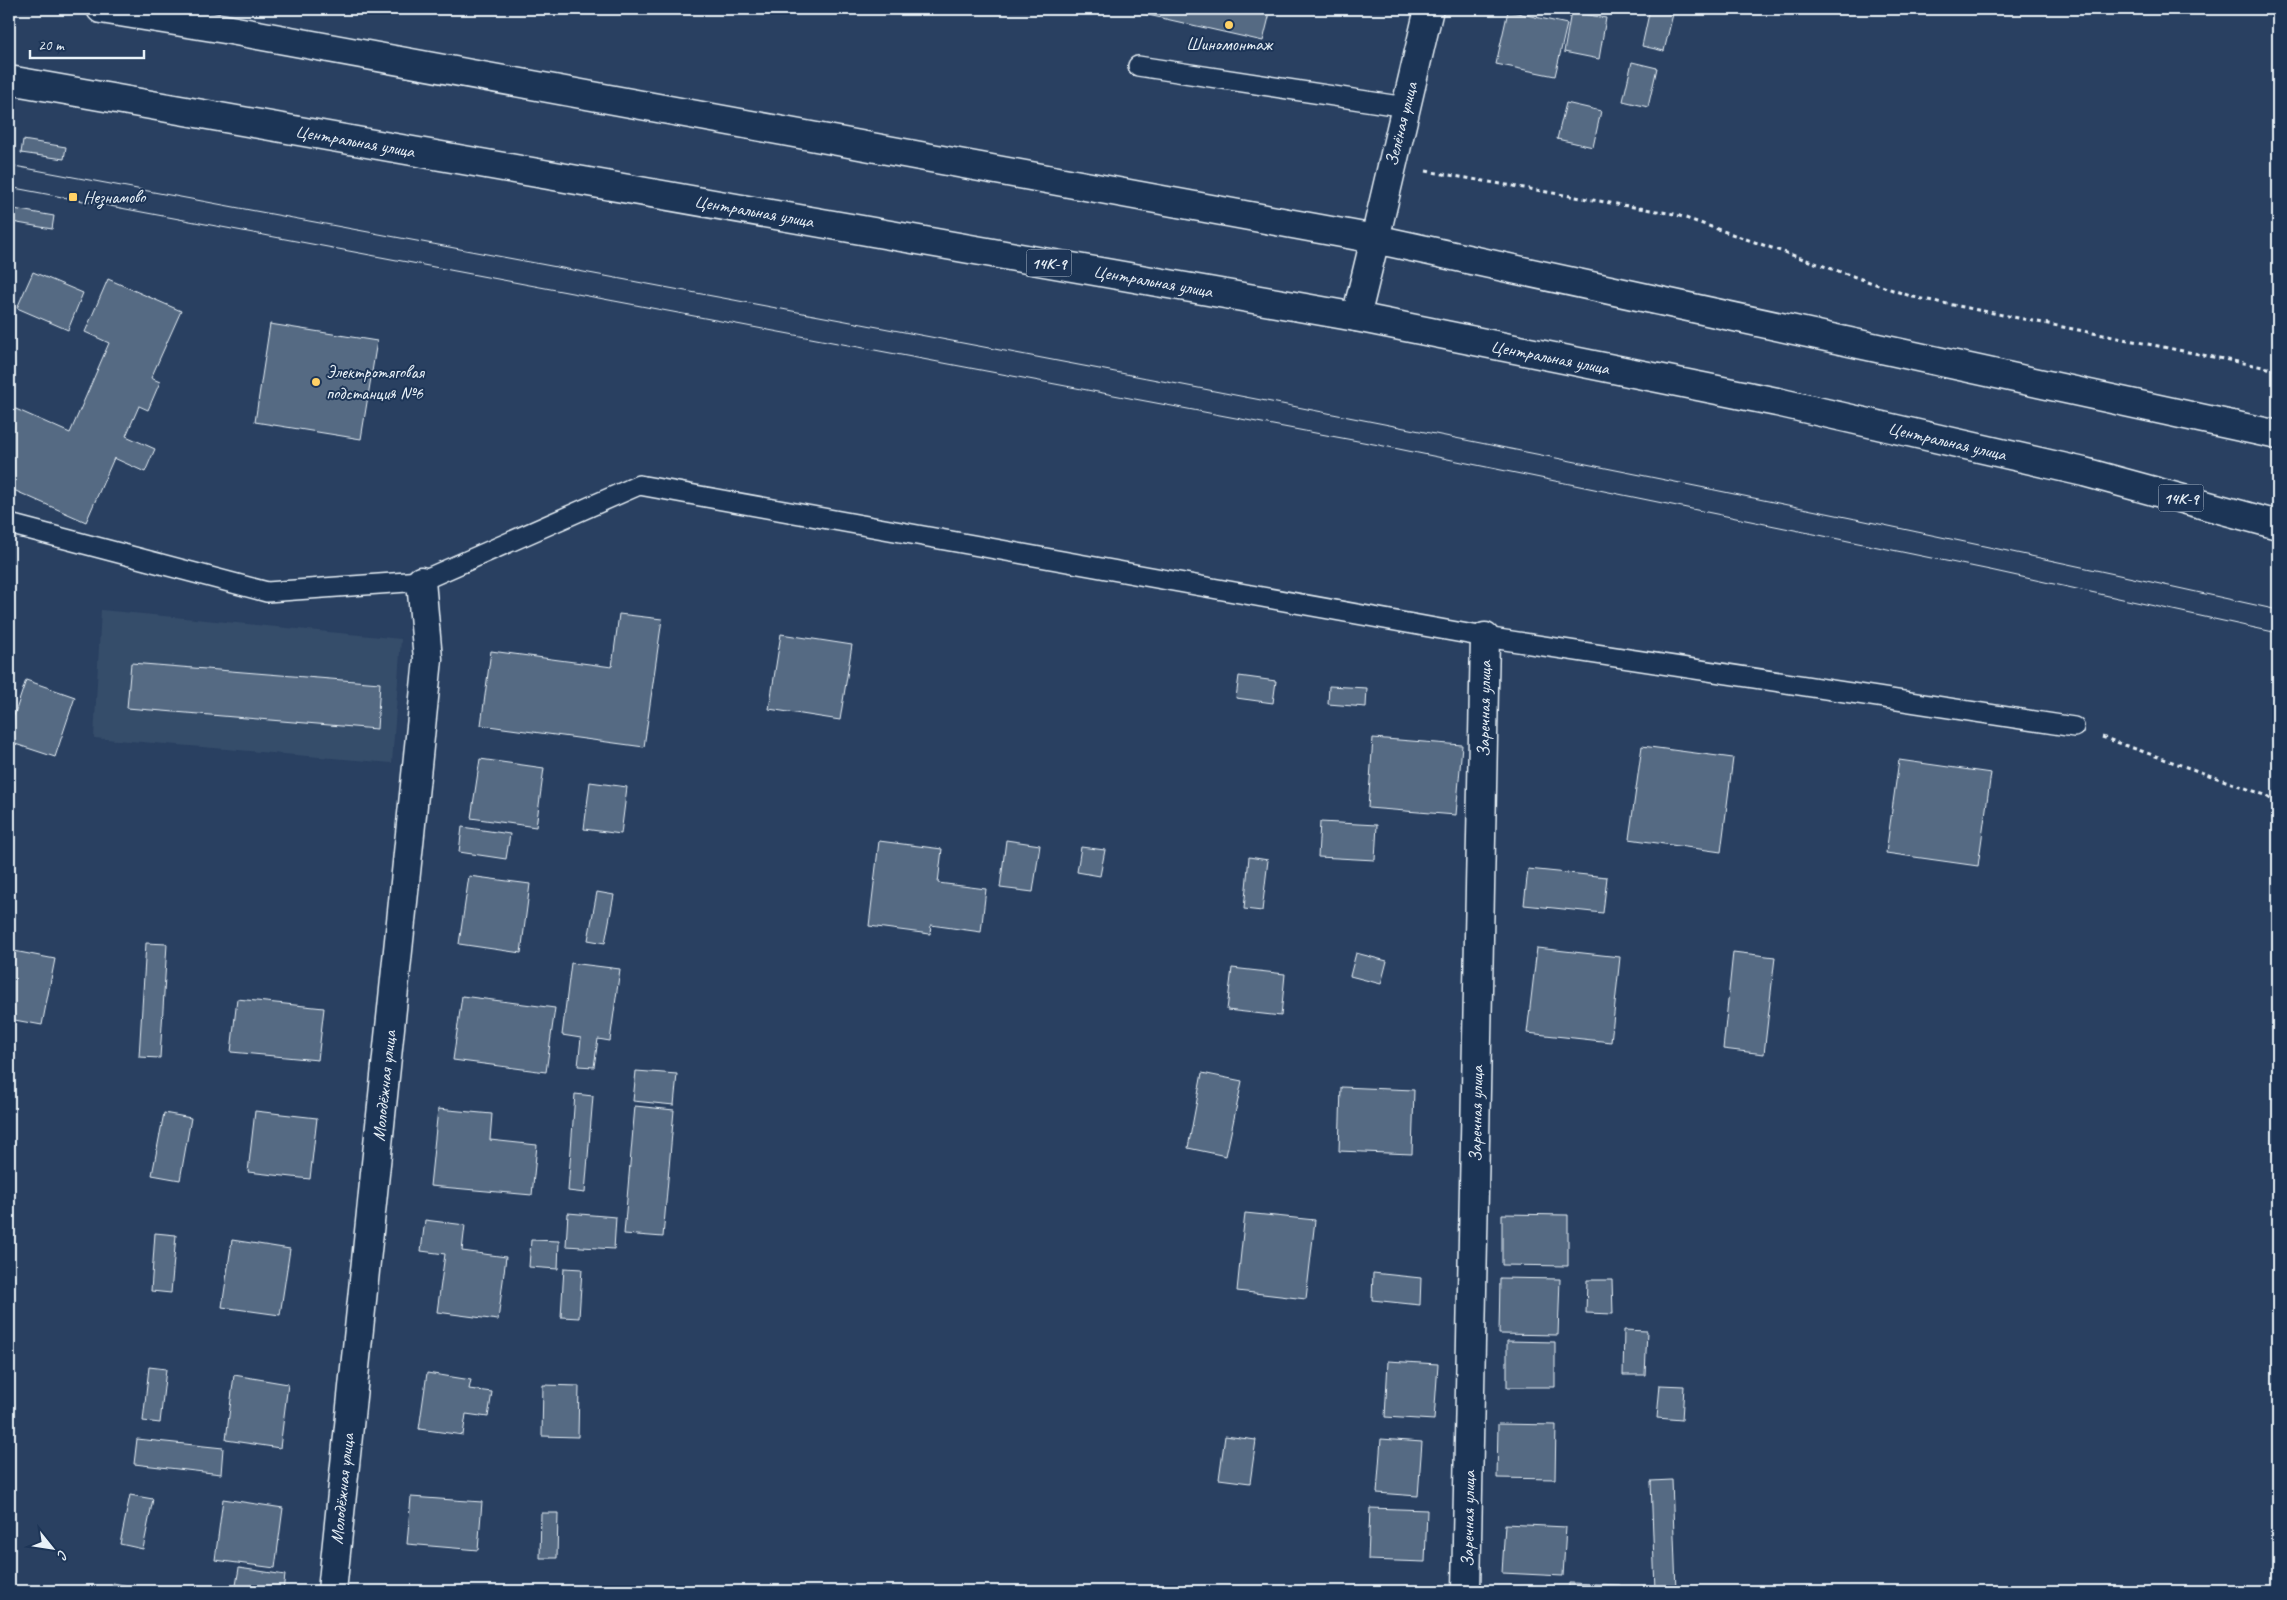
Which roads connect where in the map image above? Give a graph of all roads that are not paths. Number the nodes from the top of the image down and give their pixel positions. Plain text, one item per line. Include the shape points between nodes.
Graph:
1 (102, 9) edge
2 (198, 9) edge
3 (1429, 9) edge
4 (226, 29) junction
5 (1138, 66) dead end
6 (9, 80) edge
7 (1406, 107) junction
8 (1375, 239) junction
9 (1356, 317) junction
10 (2278, 435) edge
11 (9, 524) edge
12 (2278, 525) edge
13 (421, 581) junction
14 (1485, 637) junction
15 (2074, 727) road end
16 (332, 1591) edge
17 (1466, 1591) edge

1 - 4 main road
2 - 4 main road
3 - 7 main road, Зелёная улица
4 - 8 main road
5 - 7 lane
6 - 9 main road, Центральная улица / 14К-9
7 - 8 main road, Зелёная улица
8 - 9 main road, Зелёная улица
8 - 10 main road
9 - 12 main road, Центральная улица / 14К-9 via 1777,402 2084,472
11 - 13 lane via 268,592
13 - 14 lane via 640,485
13 - 16 main road, Молодёжная улица via 428,659
14 - 15 lane
14 - 17 main road, Заречная улица

